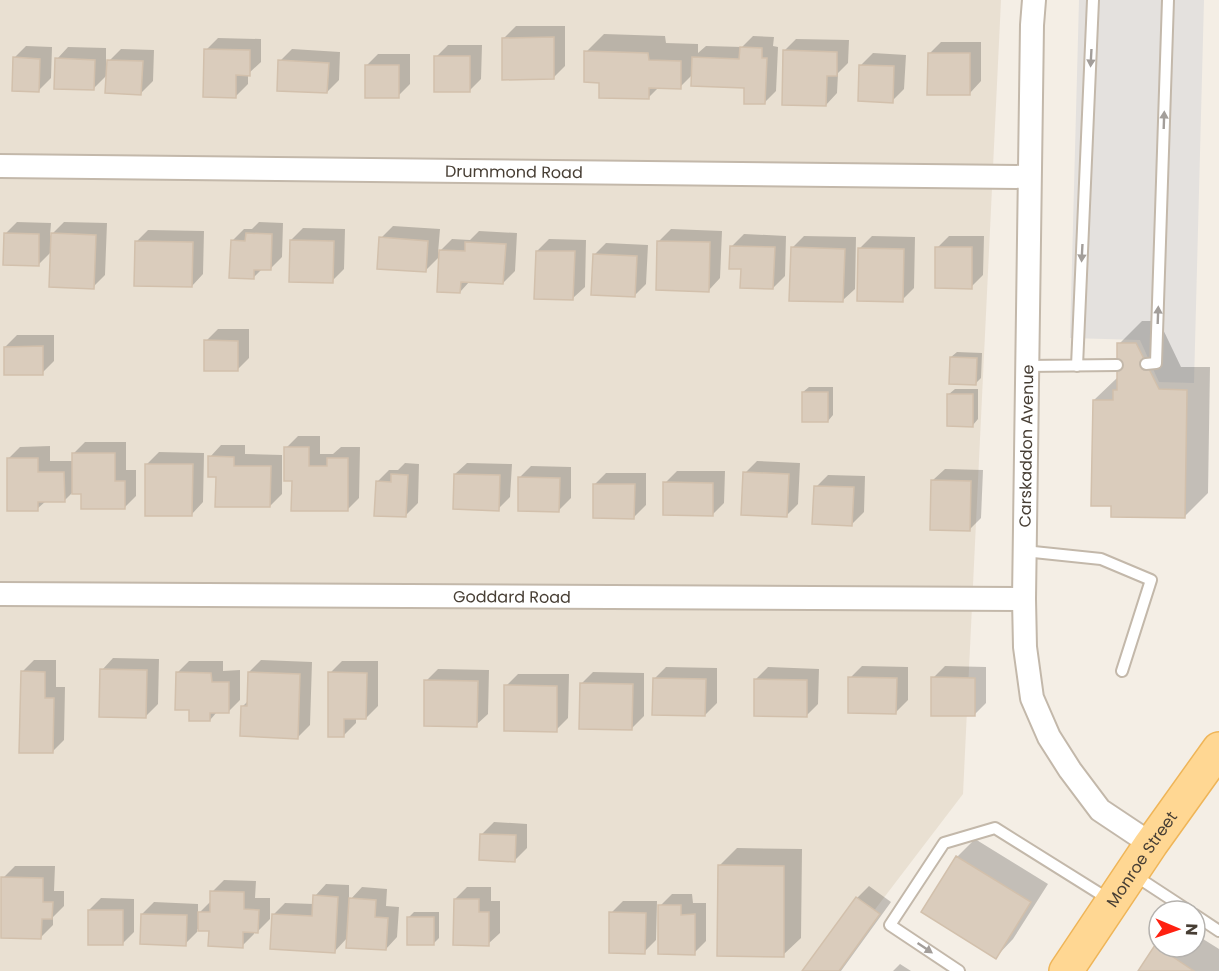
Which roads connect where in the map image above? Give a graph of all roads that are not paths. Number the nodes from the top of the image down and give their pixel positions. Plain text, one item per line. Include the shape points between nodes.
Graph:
1 (1034, 0) edge
2 (1093, 0) edge
3 (1168, 0) edge
4 (0, 166) edge
5 (1029, 177) junction
6 (1146, 364) dead end
7 (1117, 365) dead end
8 (1027, 366) junction
9 (1077, 366) junction
10 (1024, 551) junction
11 (0, 594) edge
12 (1024, 599) junction
13 (1122, 671) dead end
14 (1219, 749) edge
15 (1151, 844) junction
16 (1131, 873) junction
17 (1171, 899) edge
18 (1113, 901) junction
19 (959, 971) edge
20 (1066, 971) edge

1 - 5 street, Carskaddon Avenue
2 -> 9 lane
6 -> 3 lane via 1156,363
4 - 5 street, Drummond Road
5 - 8 street, Carskaddon Avenue
7 - 9 lane
8 - 9 lane
8 - 10 street, Carskaddon Avenue
10 - 12 street, Carskaddon Avenue
10 - 13 lane via 1101,559 1151,580
11 - 12 street, Goddard Road
12 - 15 street, Carskaddon Avenue via 1032,698 1049,737 1100,810
14 - 15 main road, Monroe Street
15 - 16 main road, Monroe Street
16 - 17 lane
16 - 18 main road, Monroe Street
18 -> 19 lane via 995,828 944,843 890,925
18 - 20 main road, Monroe Street

